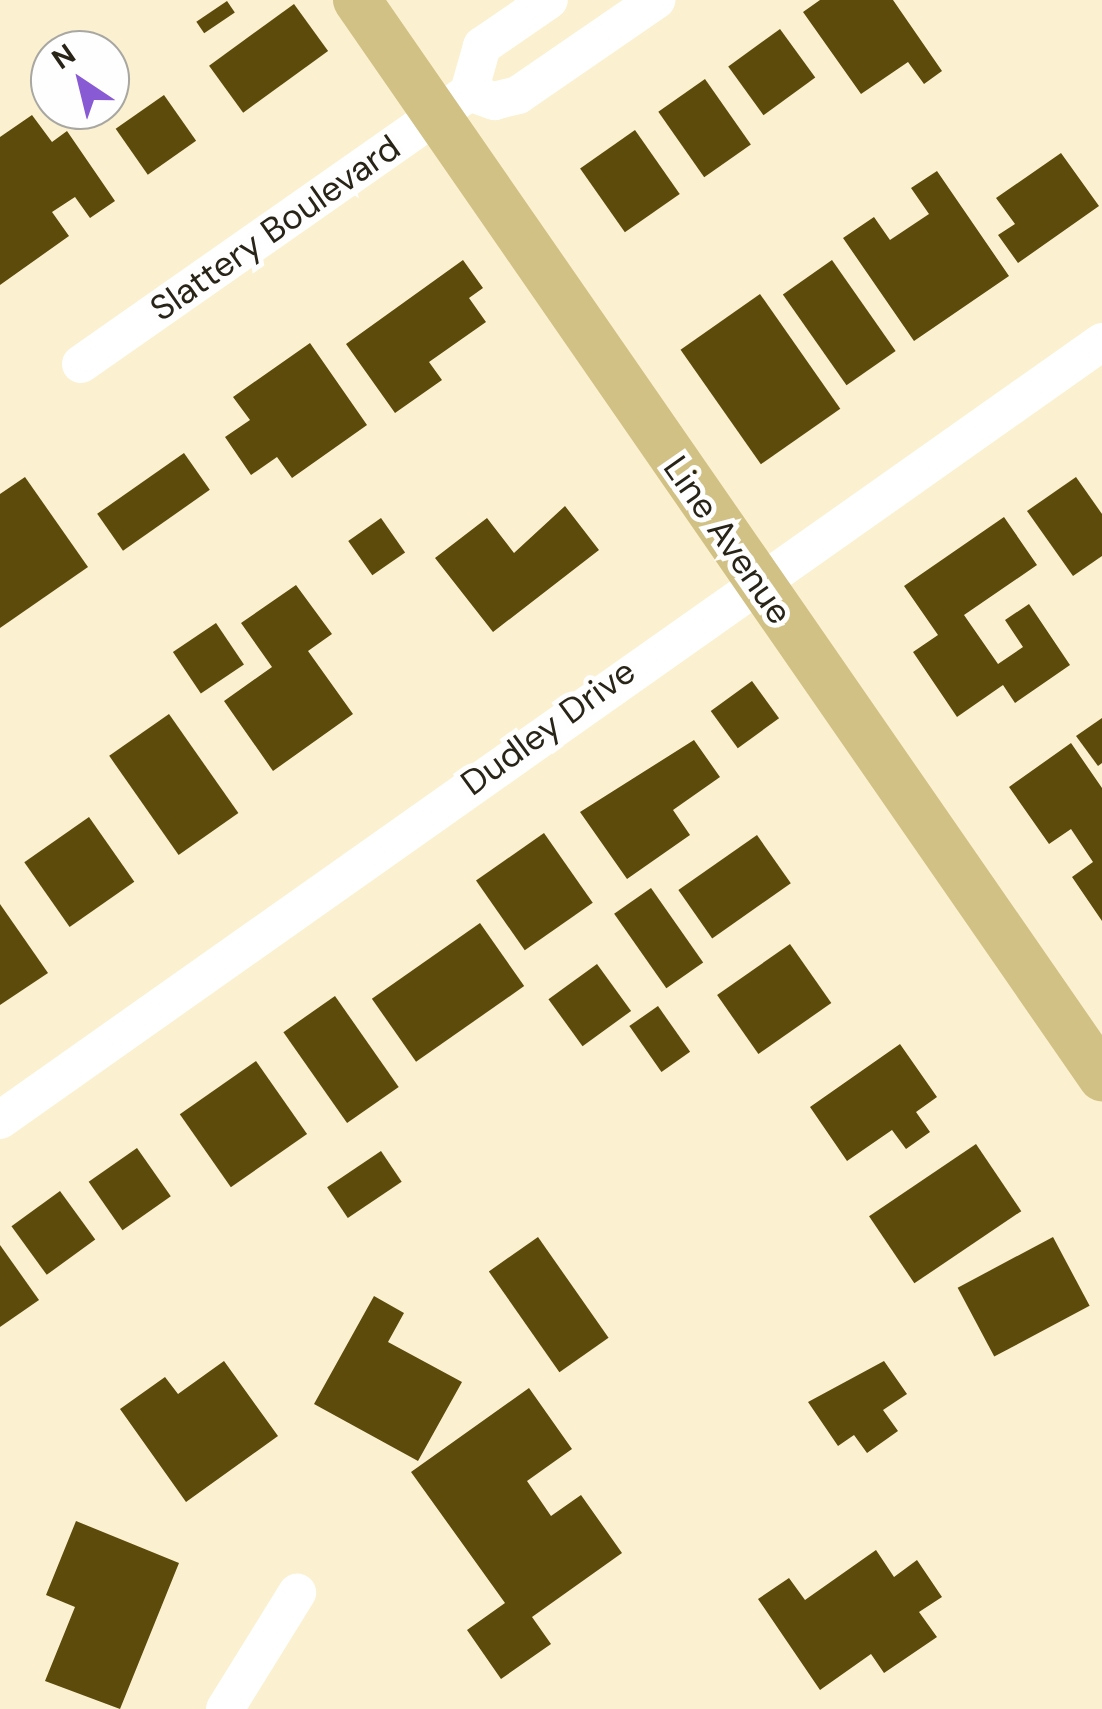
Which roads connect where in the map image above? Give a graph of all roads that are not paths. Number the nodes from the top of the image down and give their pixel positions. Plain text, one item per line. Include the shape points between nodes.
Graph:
1 (357, 0) edge
2 (550, 0) edge
3 (656, 0) edge
4 (452, 104) junction
5 (1102, 342) edge
6 (81, 364) dead end
7 (754, 579) junction
8 (1099, 1067) edge
9 (0, 1120) edge
10 (298, 1593) dead end
11 (225, 1709) edge

1 - 4 main road, Line Avenue
2 - 4 street via 482,46
3 - 4 street via 518,95
4 - 6 street, Slattery Boulevard
4 - 7 main road, Line Avenue
5 - 7 street, Dudley Drive
7 - 8 main road, Line Avenue
7 - 9 street, Dudley Drive
10 - 11 street

